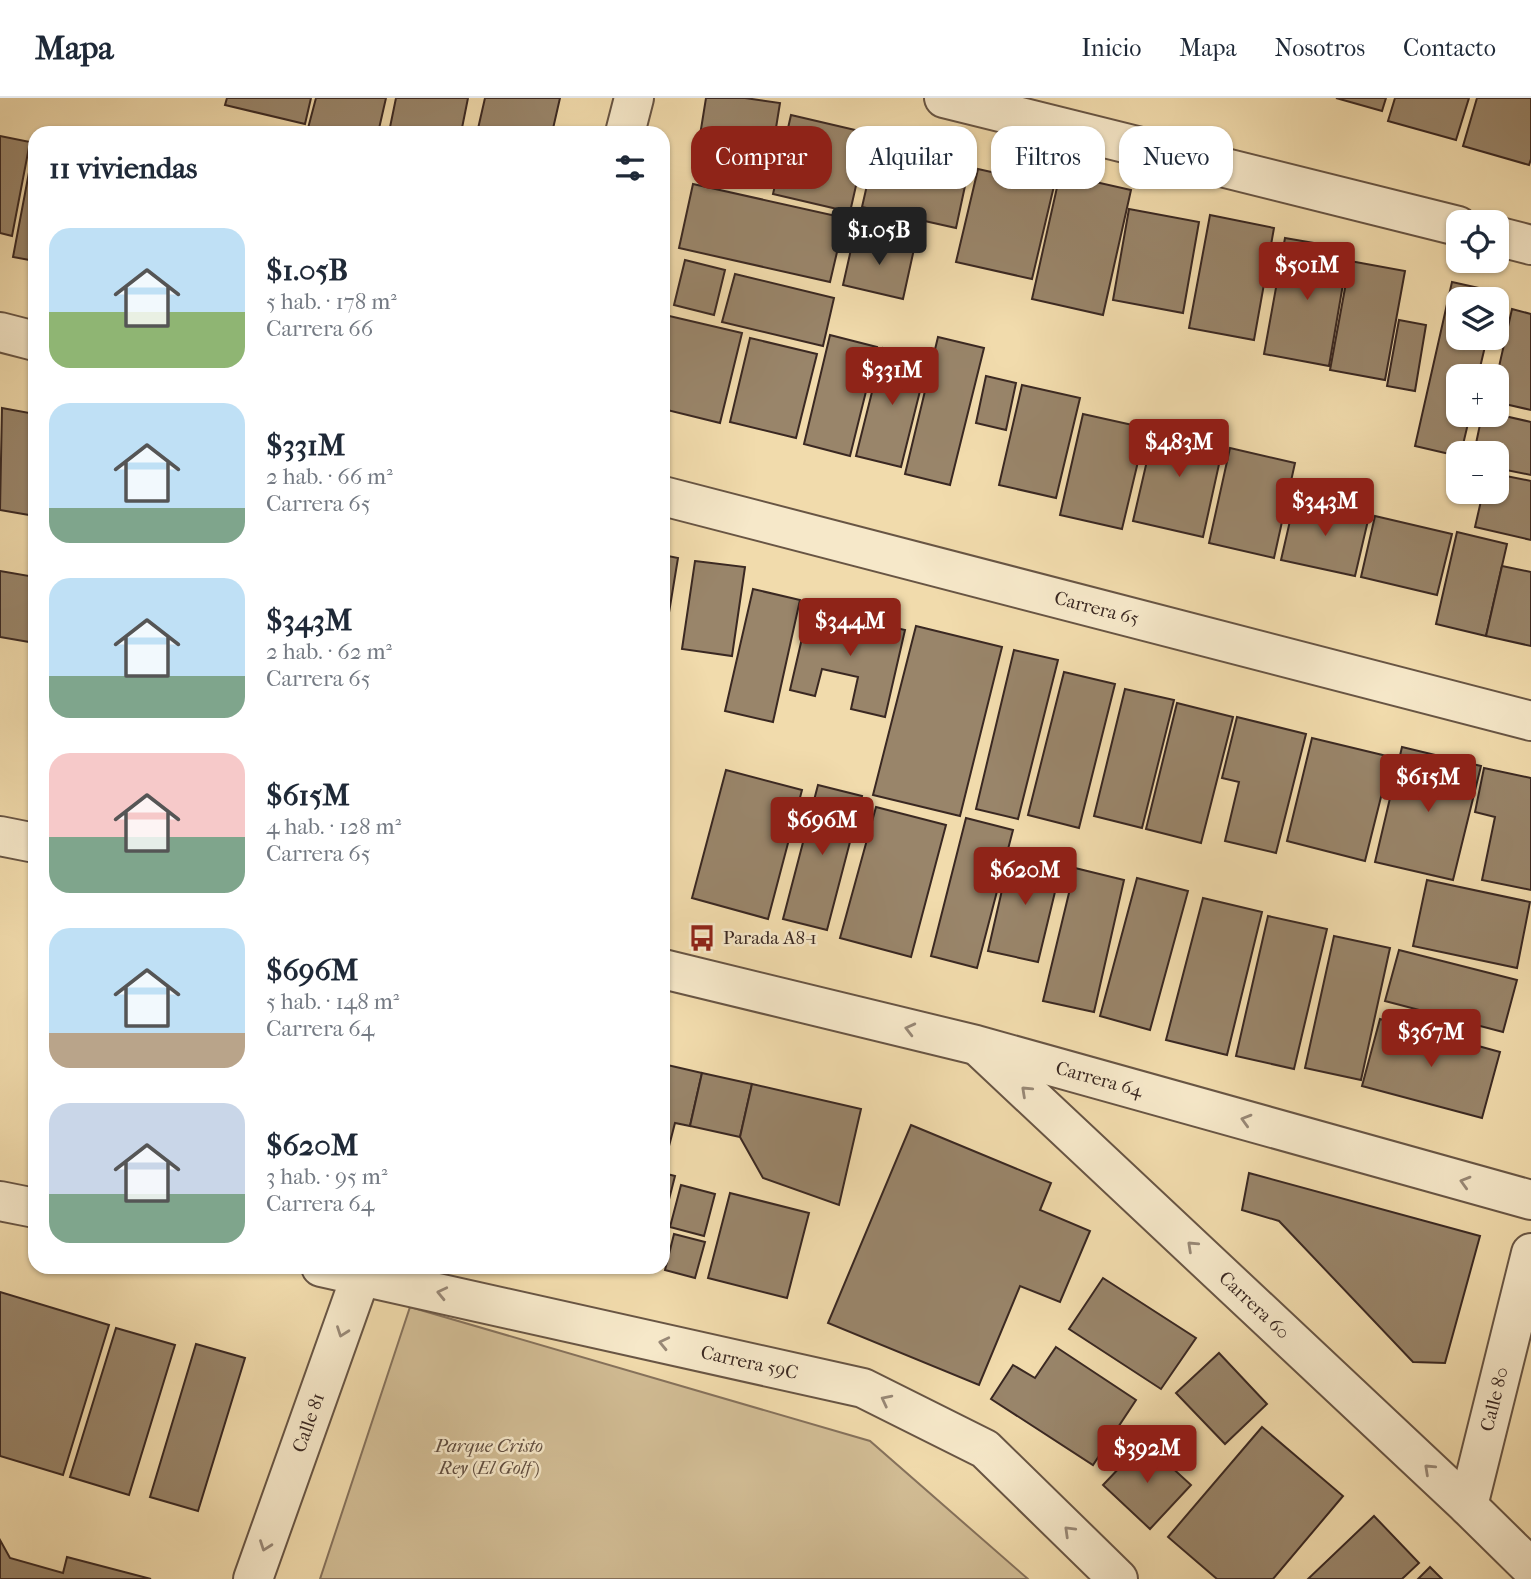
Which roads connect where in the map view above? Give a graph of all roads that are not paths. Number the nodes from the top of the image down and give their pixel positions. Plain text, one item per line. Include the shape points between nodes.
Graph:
1 (634, 98) edge
2 (944, 98) edge
3 (627, 126) edge
4 (1446, 223) edge
5 (1509, 239) edge
6 (1531, 244) edge
7 (0, 332) edge
8 (28, 339) edge
9 (670, 498) edge
10 (1531, 722) edge
11 (0, 836) edge
12 (28, 842) edge
13 (670, 971) edge
14 (976, 1045) junction
15 (1531, 1200) edge
16 (0, 1201) edge
17 (28, 1207) edge
18 (1531, 1253) edge
19 (362, 1274) edge
20 (376, 1274) edge
21 (1468, 1506) junction
22 (1531, 1568) edge
23 (253, 1579) edge
24 (1118, 1579) edge

1 - 3 street
2 - 4 street
5 - 6 street
7 - 8 street
9 - 10 street, Carrera 65
11 - 12 street
14 -> 13 street, Carrera 64
15 -> 14 street, Carrera 64
21 -> 14 street, Carrera 60
16 - 17 street
18 - 21 street, Calle 80
19 -> 23 street, Calle 81
24 -> 20 street, Carrera 59C via 985,1449 863,1388
21 - 22 street, Carrera 60

